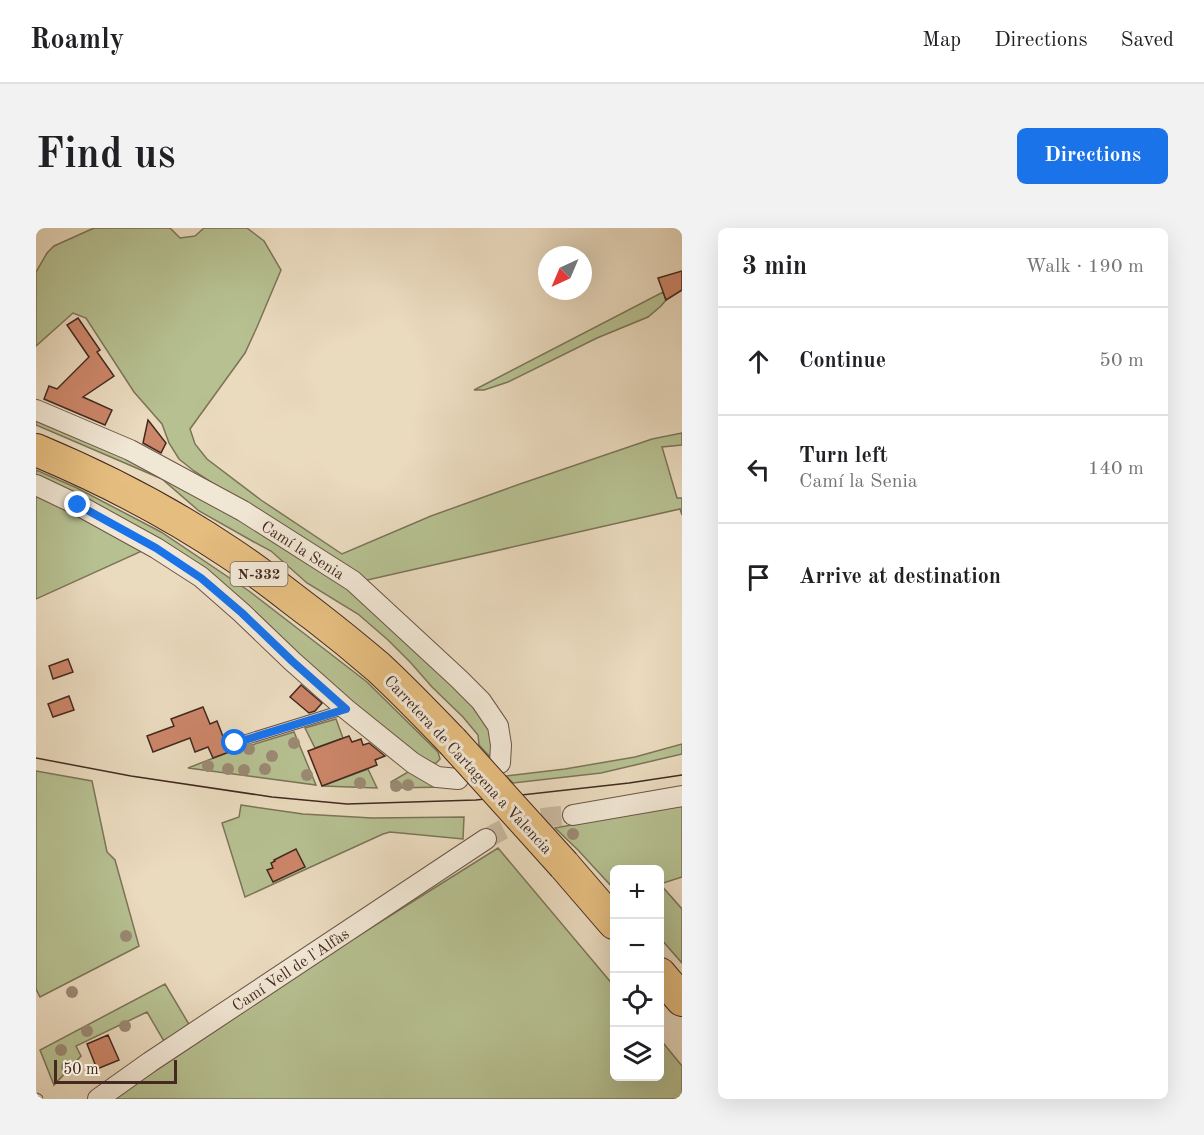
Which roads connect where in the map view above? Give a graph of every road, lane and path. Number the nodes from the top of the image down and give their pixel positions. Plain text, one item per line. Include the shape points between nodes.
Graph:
1 (36, 410) edge
2 (36, 450) edge
3 (36, 485) edge
4 (346, 709) junction
5 (235, 743) dead end
6 (500, 763) dead end
7 (458, 779) dead end
8 (682, 795) edge
9 (573, 814) tunnel mouth
10 (486, 839) tunnel mouth
11 (611, 919) edge
12 (664, 979) edge
13 (682, 1000) edge
14 (98, 1099) edge

1 - 6 street, Camí la Senia via 141,455 243,511 353,581 481,701 498,726
2 - 11 highway, Carretera de Cartagena a Valencia / N-332, bridge via 122,490 196,532 243,562 376,666 452,741
3 - 4 street via 156,548 201,578
4 - 5 lane
4 - 7 street via 413,763 437,777
8 - 9 street
10 - 14 street, Camí Vell de l'Alfàs
12 - 13 highway

